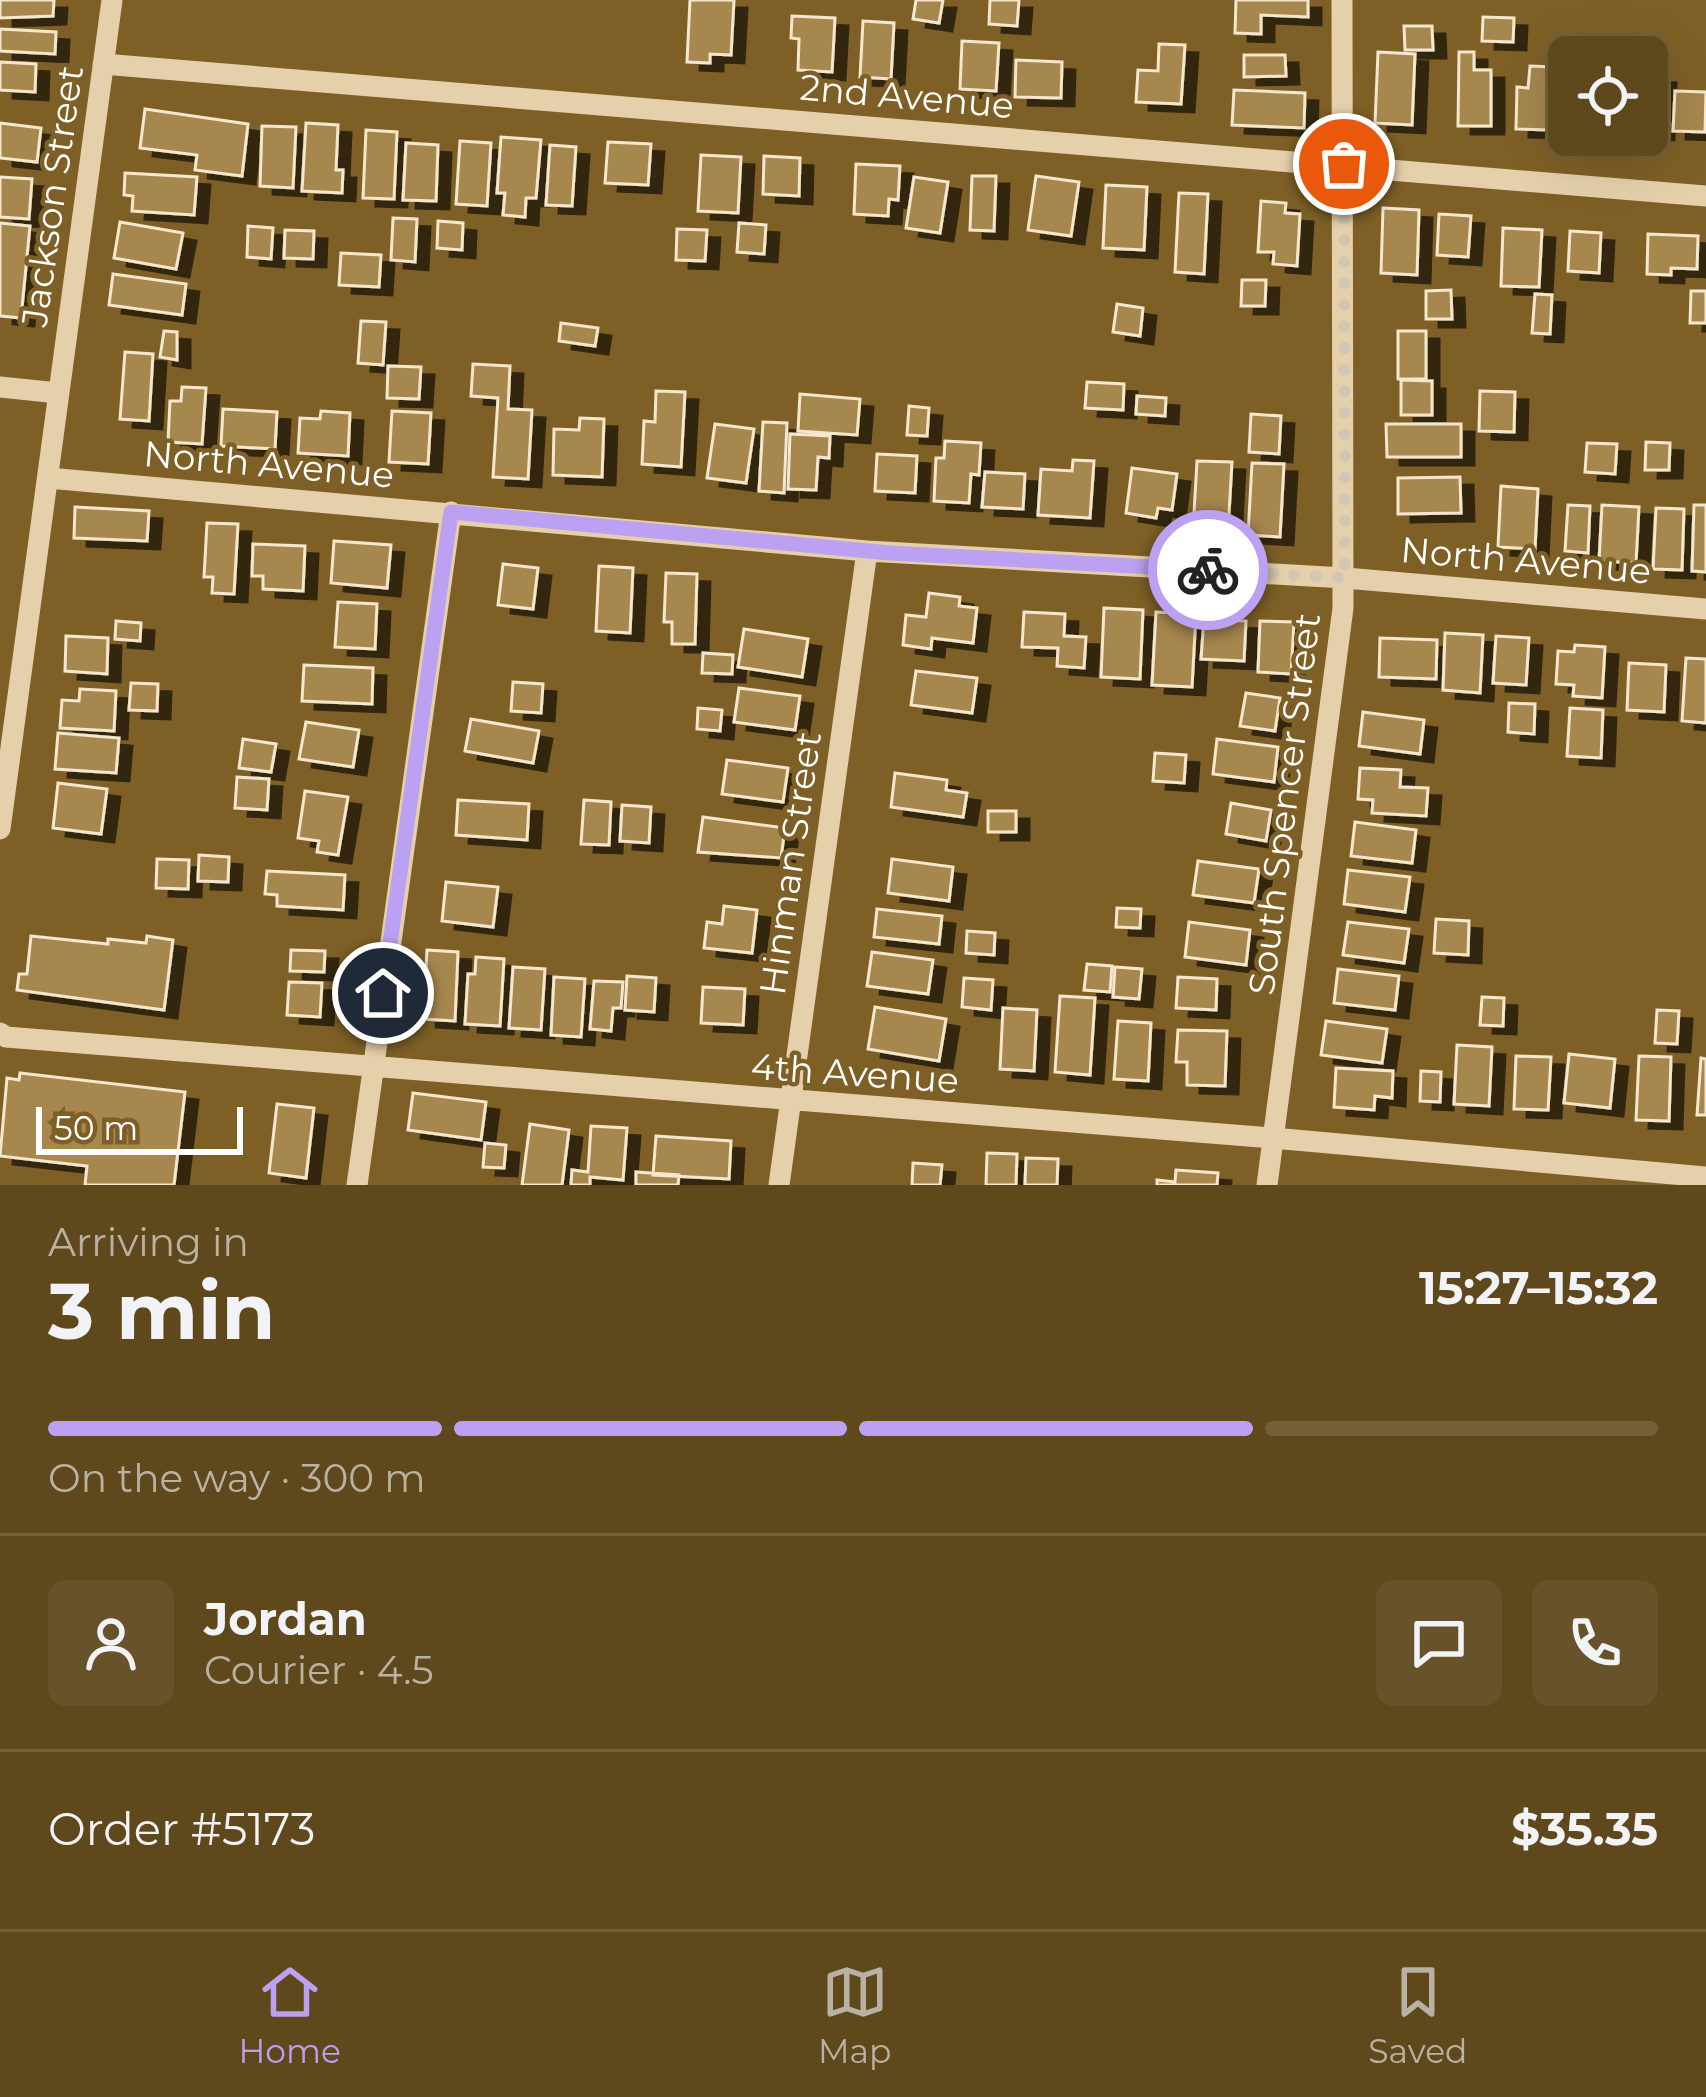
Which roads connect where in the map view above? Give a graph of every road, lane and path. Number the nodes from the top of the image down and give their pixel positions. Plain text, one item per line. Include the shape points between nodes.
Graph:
1 (112, 0) edge
2 (1342, 0) edge
3 (103, 64) junction
4 (1342, 165) junction
5 (1706, 196) edge
6 (0, 387) edge
7 (58, 393) junction
8 (48, 478) junction
9 (451, 512) junction
10 (867, 551) junction
11 (1345, 578) junction
12 (1706, 609) edge
13 (0, 829) edge
14 (0, 1033) edge
15 (373, 1067) junction
16 (790, 1100) junction
17 (1273, 1138) junction
18 (1706, 1177) edge
19 (1676, 1180) edge
20 (357, 1185) edge
21 (779, 1185) edge
22 (1267, 1185) edge

1 - 3 street, Jackson Street
2 - 4 street, South Spencer Street
3 - 4 street, 2nd Avenue
3 - 7 street, Jackson Street
4 - 5 street, 2nd Avenue
4 - 11 street, South Spencer Street
6 - 7 street
7 - 8 street, Jackson Street
8 - 9 street, North Avenue
8 - 13 street, Jackson Street
9 - 10 street, North Avenue
9 - 15 street
10 - 11 street, North Avenue
10 - 16 street, Hinman Street
11 - 12 street, North Avenue
11 - 17 street, South Spencer Street
14 - 15 street, 4th Avenue
15 - 16 street, 4th Avenue
15 - 20 street
16 - 17 street, 4th Avenue
16 - 21 street, Hinman Street
17 - 19 street, 4th Avenue
17 - 22 street, South Spencer Street
18 - 19 street, 4th Avenue

